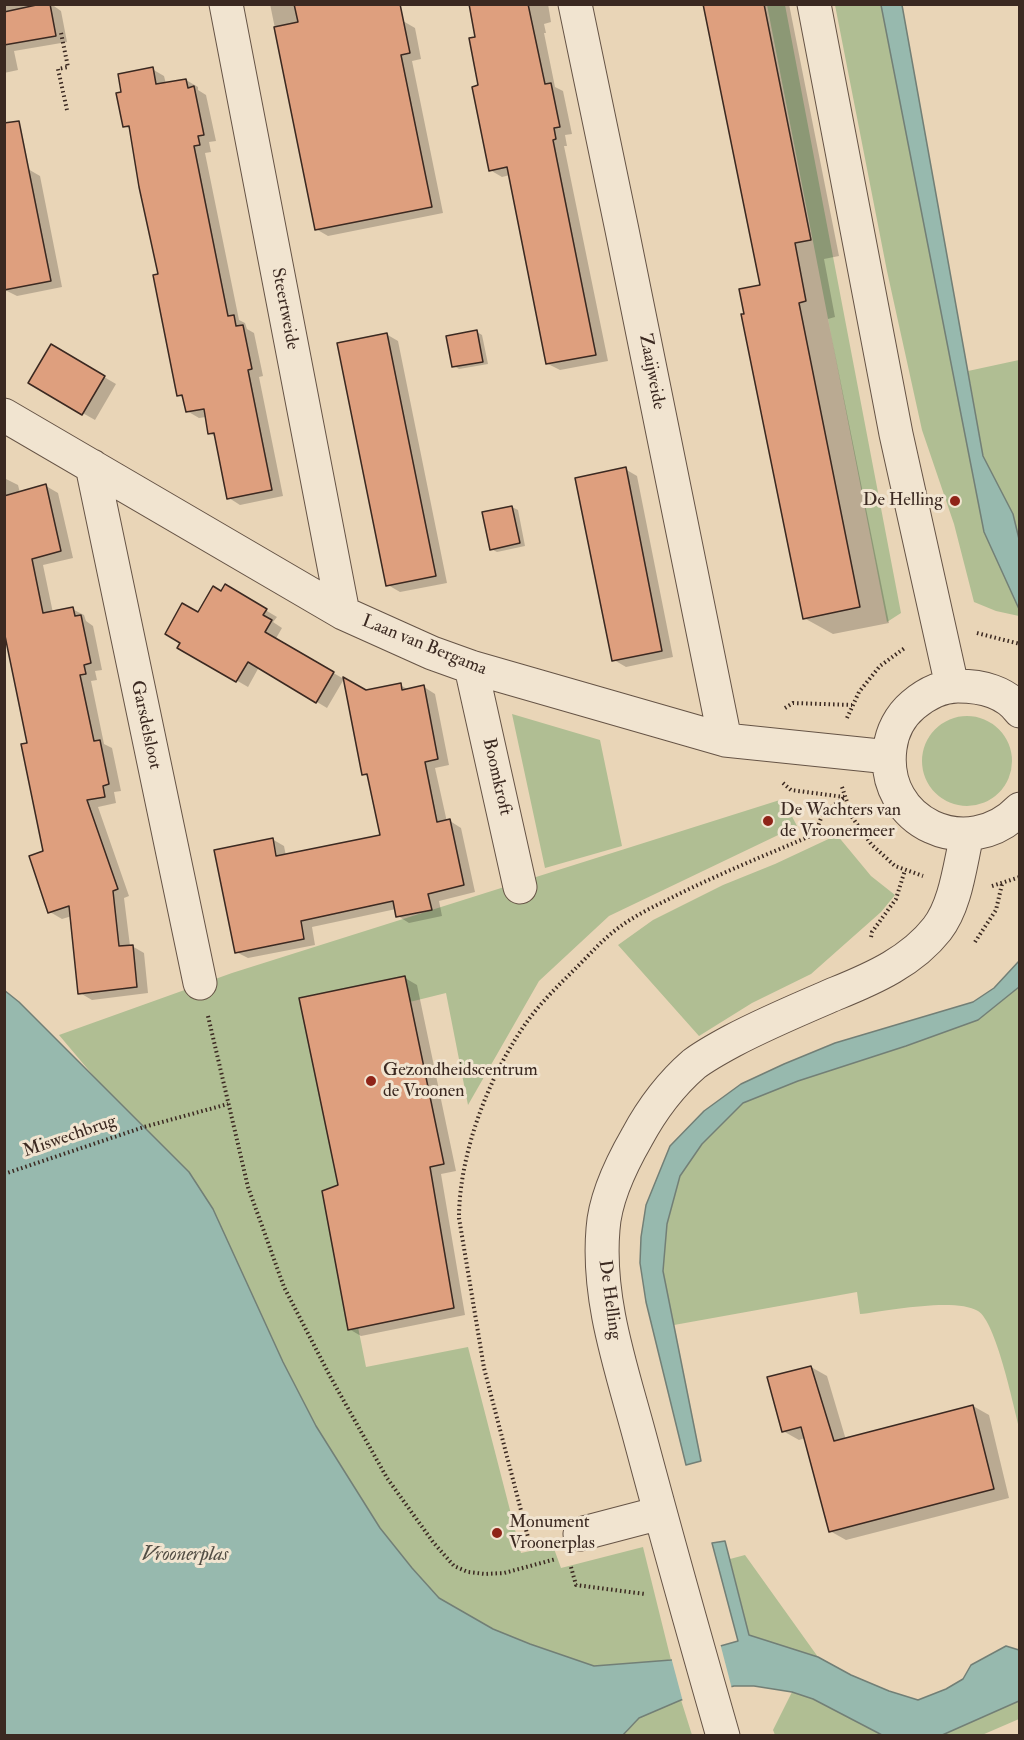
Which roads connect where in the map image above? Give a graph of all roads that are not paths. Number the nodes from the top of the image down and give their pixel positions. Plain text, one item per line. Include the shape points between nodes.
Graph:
1 (226, 4) edge
2 (575, 4) edge
3 (814, 4) edge
4 (4, 416) edge
5 (92, 466) junction
6 (343, 613) junction
7 (471, 667) junction
8 (952, 686) junction
9 (1020, 711) edge
10 (725, 741) junction
11 (889, 757) junction
12 (1020, 809) edge
13 (967, 835) junction
14 (520, 887) dead end
15 (200, 983) road end
16 (660, 1513) junction
17 (570, 1542) road end
18 (723, 1735) edge

1 - 6 street, Steertweide
2 - 10 street, Zaaijweide
3 - 8 street via 896,434
4 - 5 street, Laan van Bergama
5 - 6 street, Laan van Bergama
5 - 15 street, Garsdelsloot
6 - 7 street, Laan van Bergama
7 - 10 street, Laan van Bergama
7 - 14 street, Boomkroft
8 - 9 street via 975,686 997,693
8 - 11 street via 921,698 908,710 897,724
10 - 11 street, Laan van Bergama
11 - 13 street via 898,796 911,813 946,833
12 - 13 street via 998,826
13 - 16 street, De Helling via 946,915 922,946 862,983 753,1030 697,1062 664,1094 619,1172 603,1227 604,1285 609,1321
16 - 17 street
16 - 18 street, De Helling

